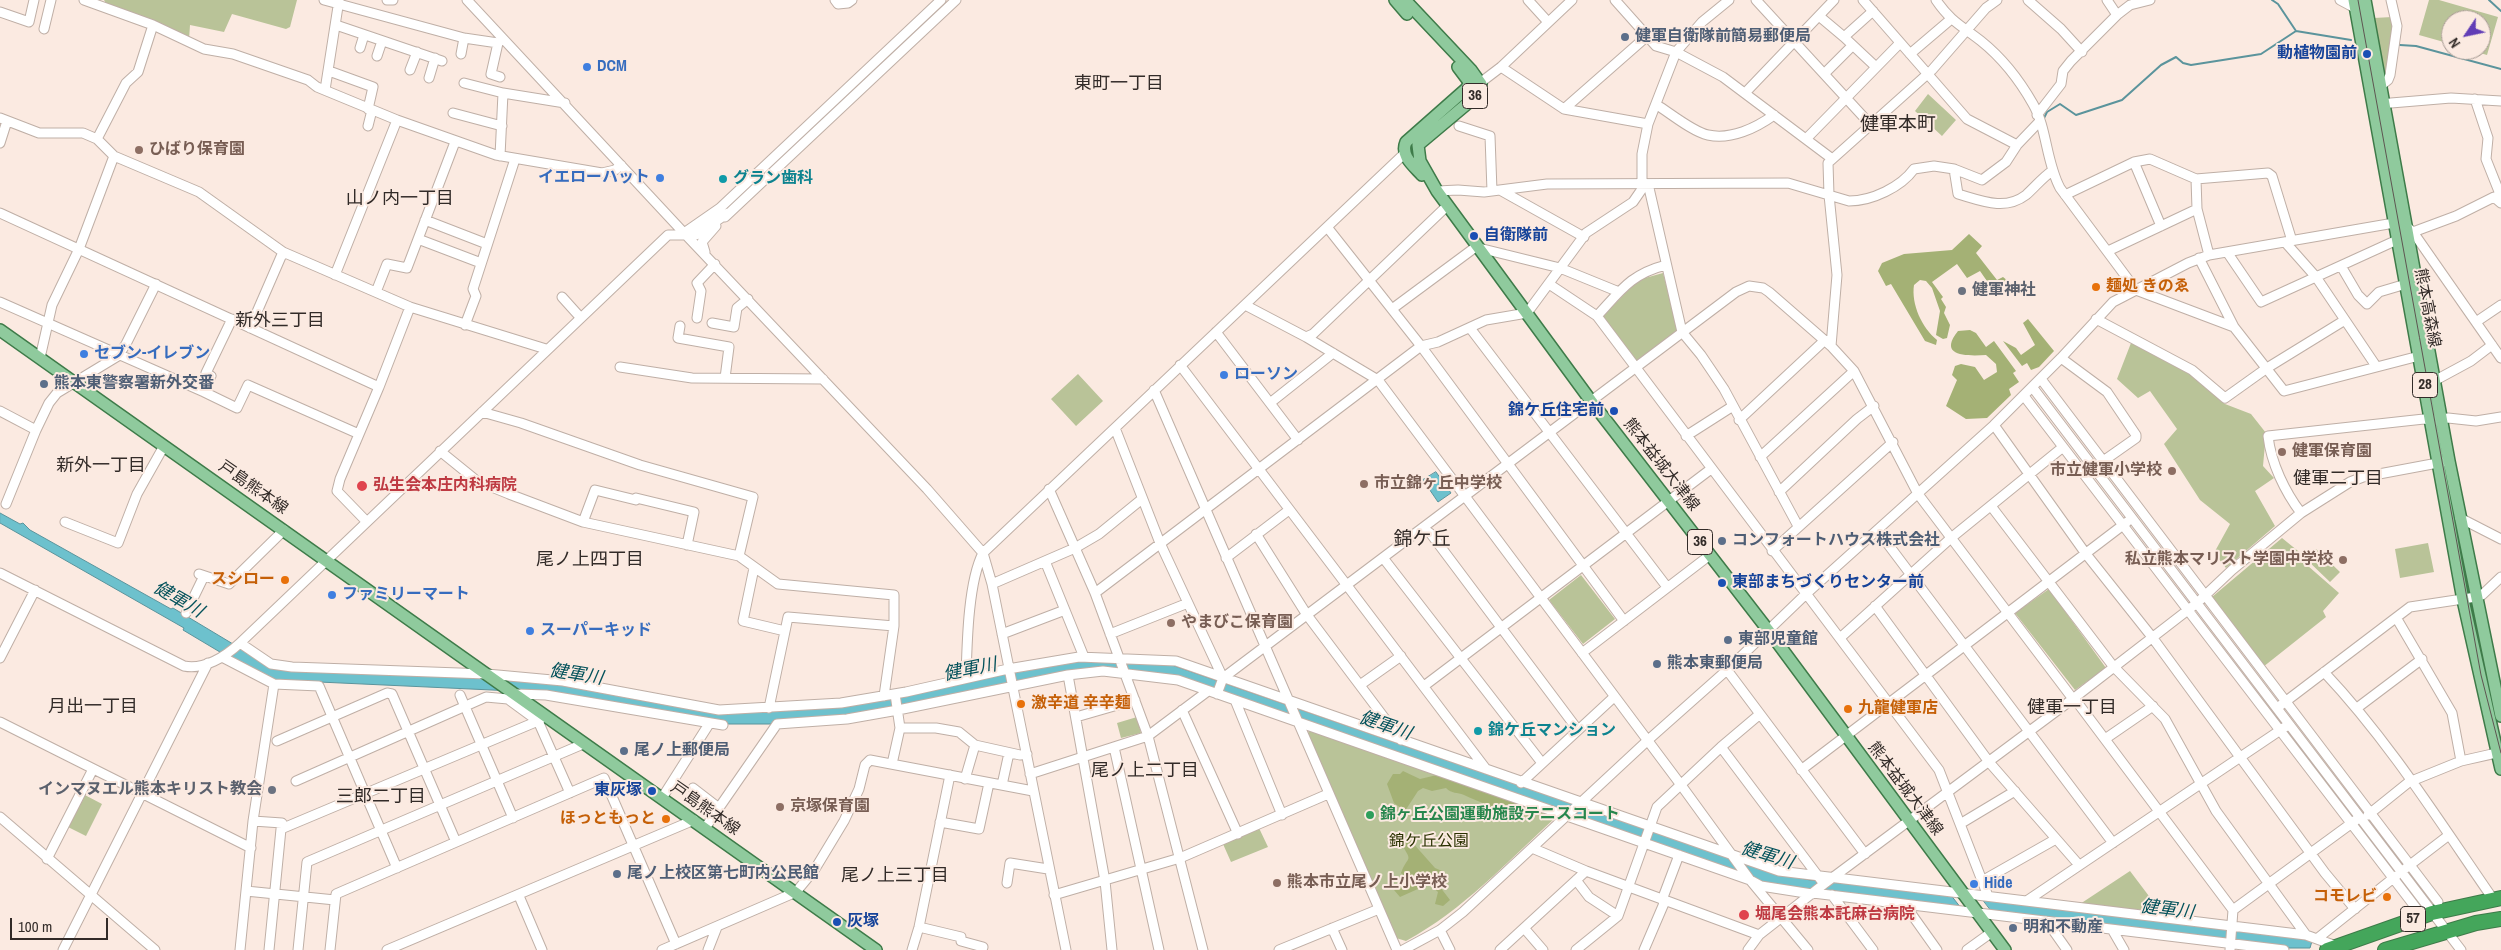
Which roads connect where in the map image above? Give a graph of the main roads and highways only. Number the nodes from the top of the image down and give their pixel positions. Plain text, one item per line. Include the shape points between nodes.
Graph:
1 (1394, 0) edge
2 (1405, 0) edge
3 (2365, 0) edge
4 (2354, 4) edge
5 (2378, 104) junction
6 (1418, 145) junction
7 (1404, 154) junction
8 (1437, 191) junction
9 (2399, 224) junction
10 (0, 330) edge
11 (2424, 354) junction
12 (2436, 420) junction
13 (2444, 462) junction
14 (2501, 716) edge
15 (2499, 753) edge
16 (2501, 769) edge
17 (2497, 898) edge
18 (2501, 919) edge
19 (2332, 948) edge
20 (876, 950) edge
21 (2006, 950) edge
22 (2384, 950) edge

1 - 7 main road, 36 via 1470,83 1406,142
2 - 6 main road, 36 via 1484,81 1474,98
3 - 5 main road, 熊本高森線 / 28 via 2381,86
4 - 5 main road, 熊本高森線 / 28 via 2370,90
5 - 9 main road, 熊本高森線 / 28
6 - 7 main road
6 - 8 main road, 熊本益城大津線 / 36 via 1420,161
7 - 8 main road, 熊本益城大津線 / 36
8 - 21 main road, 熊本益城大津線 / 36 via 1591,401 1768,630
9 - 11 main road, 熊本高森線 / 28
9 - 11 main road, 熊本高森線 / 28 via 2397,240
10 - 20 main road, 戸島熊本線 via 516,694 542,719 706,828
11 - 12 main road, 熊本高森線 / 28
11 - 12 main road, 熊本高森線 / 28 via 2434,381
12 - 13 main road, 熊本高森線 / 28
13 - 14 main road, 熊本高森線 / 28 via 2460,518
13 - 15 main road, 熊本高森線 / 28 via 2463,600
15 - 16 main road, 熊本高森線 / 28
17 - 19 highway, 57 via 2435,908
18 - 22 highway, 57

